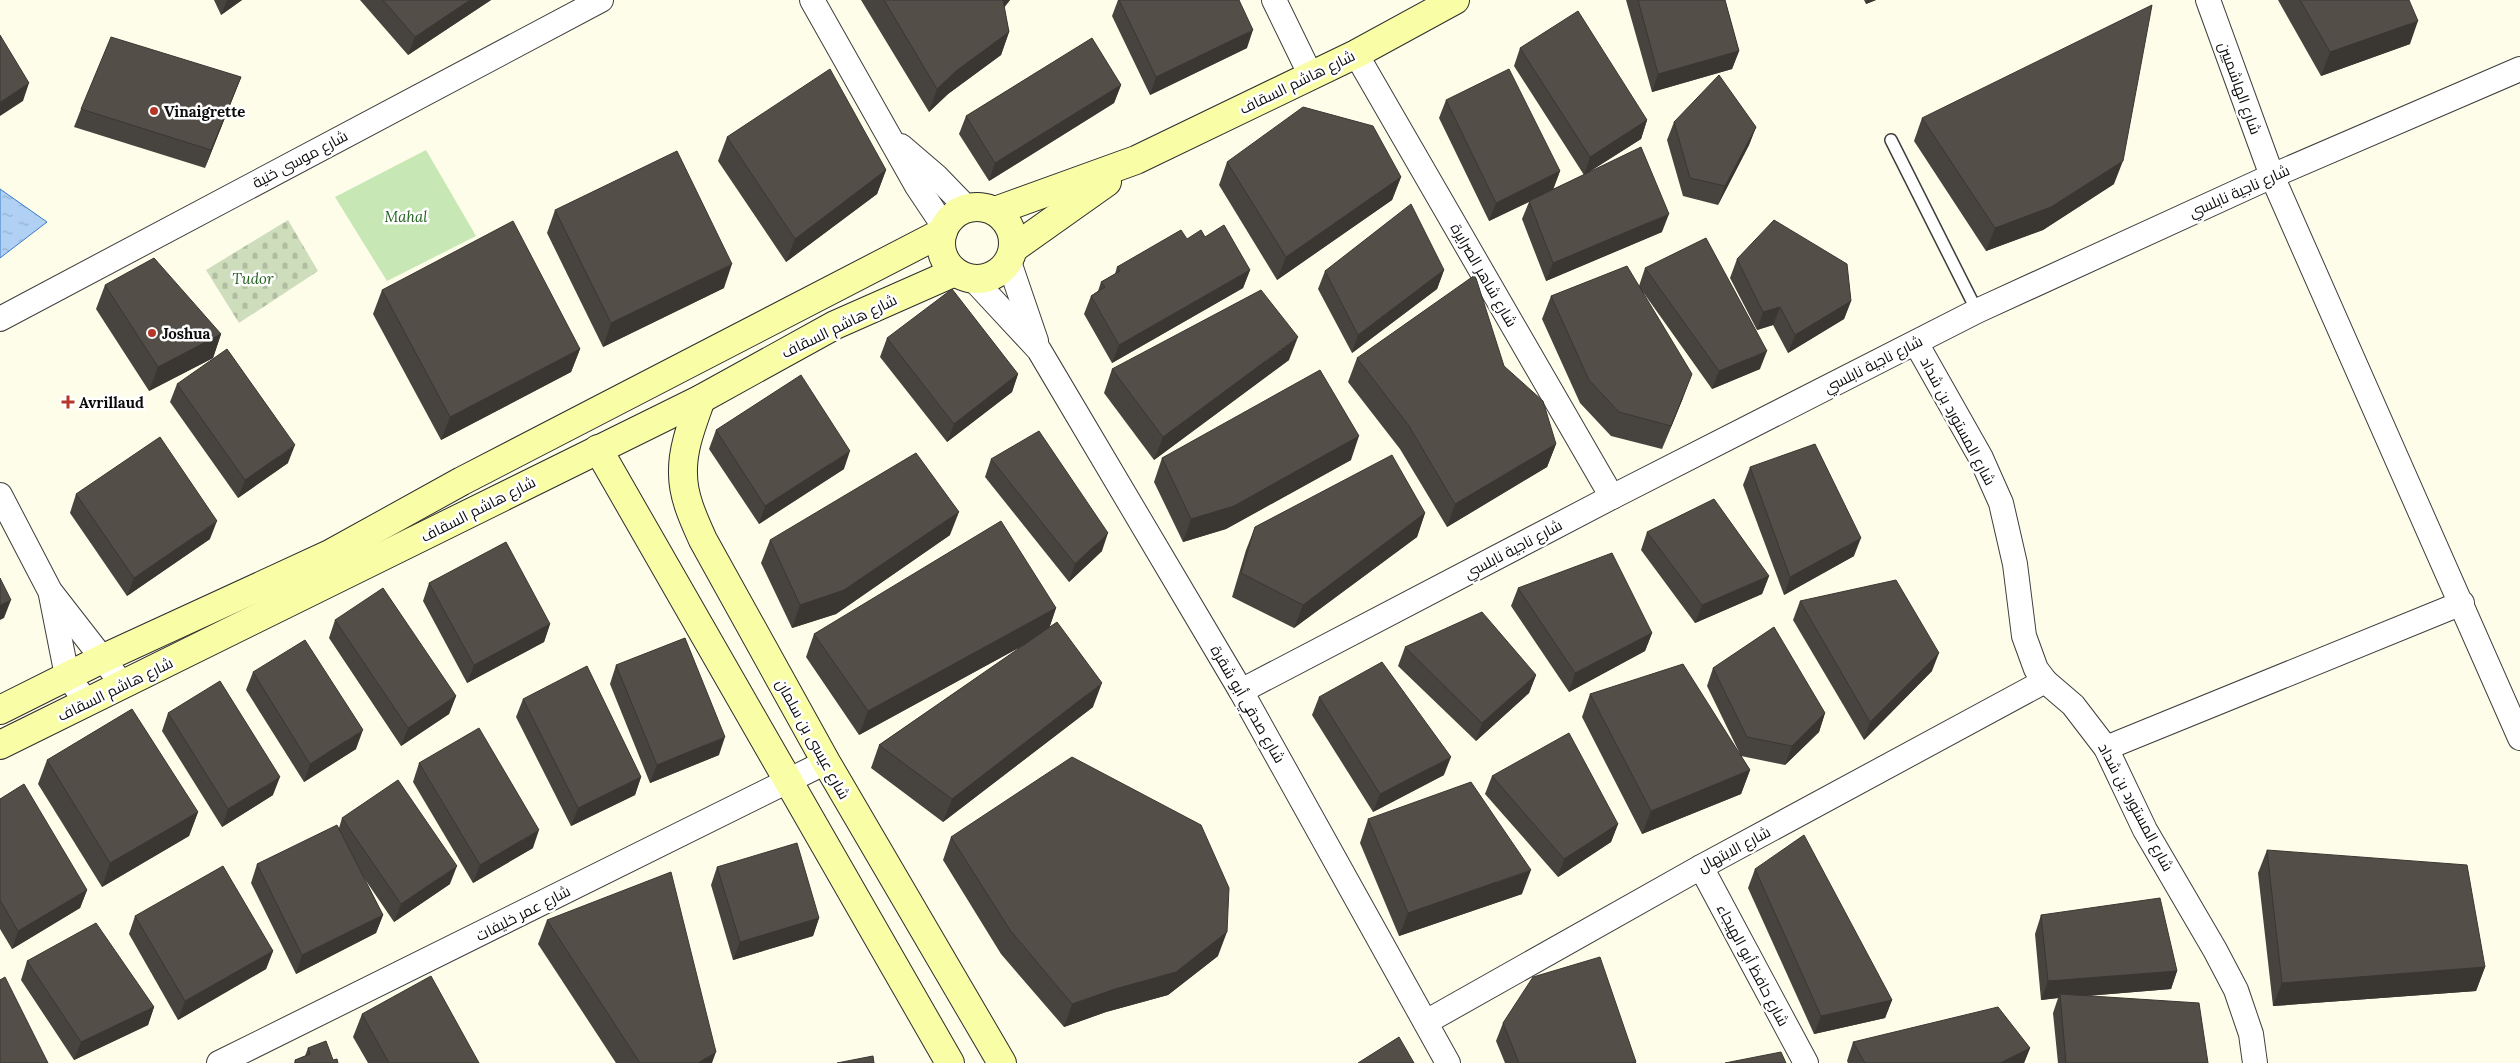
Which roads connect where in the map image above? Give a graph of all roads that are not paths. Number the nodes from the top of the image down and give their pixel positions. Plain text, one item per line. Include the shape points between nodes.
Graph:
1 (601, 0) edge
2 (812, 0) edge
3 (1274, 0) edge
4 (1455, 0) edge
5 (2208, 0) edge
6 (1356, 54) junction
7 (2520, 68) edge
8 (1311, 76) junction
9 (892, 138) junction
10 (1891, 140) dead end
11 (1136, 160) junction
12 (2272, 176) junction
13 (967, 208) junction
14 (995, 211) junction
15 (944, 230) junction
16 (1012, 255) junction
17 (964, 276) junction
18 (1977, 310) junction
19 (0, 319) edge
20 (1916, 343) junction
21 (1039, 350) junction
22 (701, 399) junction
23 (598, 449) junction
24 (0, 495) edge
25 (1612, 497) junction
26 (50, 591) junction
27 (2462, 602) junction
28 (104, 658) junction
29 (68, 676) junction
30 (2045, 681) junction
31 (123, 685) junction
32 (1241, 691) junction
33 (87, 702) junction
34 (0, 710) edge
35 (2520, 738) edge
36 (0, 745) edge
37 (2106, 748) junction
38 (826, 762) junction
39 (788, 781) junction
40 (1701, 867) junction
41 (1426, 1022) junction
42 (219, 1063) edge
43 (950, 1063) edge
44 (1002, 1063) edge
45 (1448, 1063) edge
46 (1806, 1063) edge
47 (2255, 1063) edge

1 - 19 street, شارع موسى خنية
2 - 9 street
3 - 8 street
4 - 6 street, شارع هاشم السقاف
5 - 12 street, شارع الهاشميين
6 - 8 street, شارع هاشم السقاف
6 - 25 street, شارع شاهر الصرايرة
7 - 12 street, شارع ناجية نابلسي
8 - 11 street, شارع هاشم السقاف
9 - 13 street
9 - 15 street
10 - 18 lane
11 - 14 street, شارع هاشم السقاف
11 - 16 street, شارع هاشم السقاف
12 - 18 street, شارع ناجية نابلسي
12 - 27 street, شارع الهاشميين via 2414,502
13 - 14 street via 982,207
13 - 15 street via 954,216
14 - 16 street via 1013,233
15 - 17 street via 942,254
15 - 28 street, شارع هاشم السقاف via 330,554
16 - 17 street via 1000,272 988,278
16 - 21 street, شارع صدقي أبو شقرة
17 - 21 street, شارع صدقي أبو شقرة
17 - 22 street, شارع هاشم السقاف via 835,325
18 - 20 street, شارع ناجية نابلسي
20 - 25 street, شارع ناجية نابلسي
20 - 30 street, شارع المستورد بن شداد via 1993,482 2008,531 2024,636 2036,669
21 - 32 street, شارع صدقي أبو شقرة
22 - 23 street, شارع هاشم السقاف
22 - 38 street, شارع عيسى بن سلمان via 688,440 683,474 689,507 703,540
23 - 31 street, شارع هاشم السقاف
23 - 39 street
24 - 26 street
25 - 32 street, شارع ناجية نابلسي
26 - 28 street
26 - 29 street
27 - 35 street, شارع الهاشميين
27 - 37 street
28 - 29 street, شارع هاشم السقاف
28 - 31 street
29 - 33 street
29 - 34 street, شارع هاشم السقاف
30 - 37 street, شارع المستورد بن شداد via 2073,705
30 - 40 street, شارع الابتهال
31 - 33 street, شارع هاشم السقاف
32 - 41 street, شارع صدقي أبو شقرة
33 - 36 street, شارع هاشم السقاف
37 - 47 street, شارع المستورد بن شداد via 2146,830 2236,990 2251,1034
38 - 39 street, شارع عمر خليفات
38 - 44 street, شارع عيسى بن سلمان
39 - 42 street, شارع عمر خليفات
39 - 43 street
40 - 41 street, شارع الابتهال
40 - 46 street, شارع حافظ أبو الهيجاء
41 - 45 street, شارع صدقي أبو شقرة

